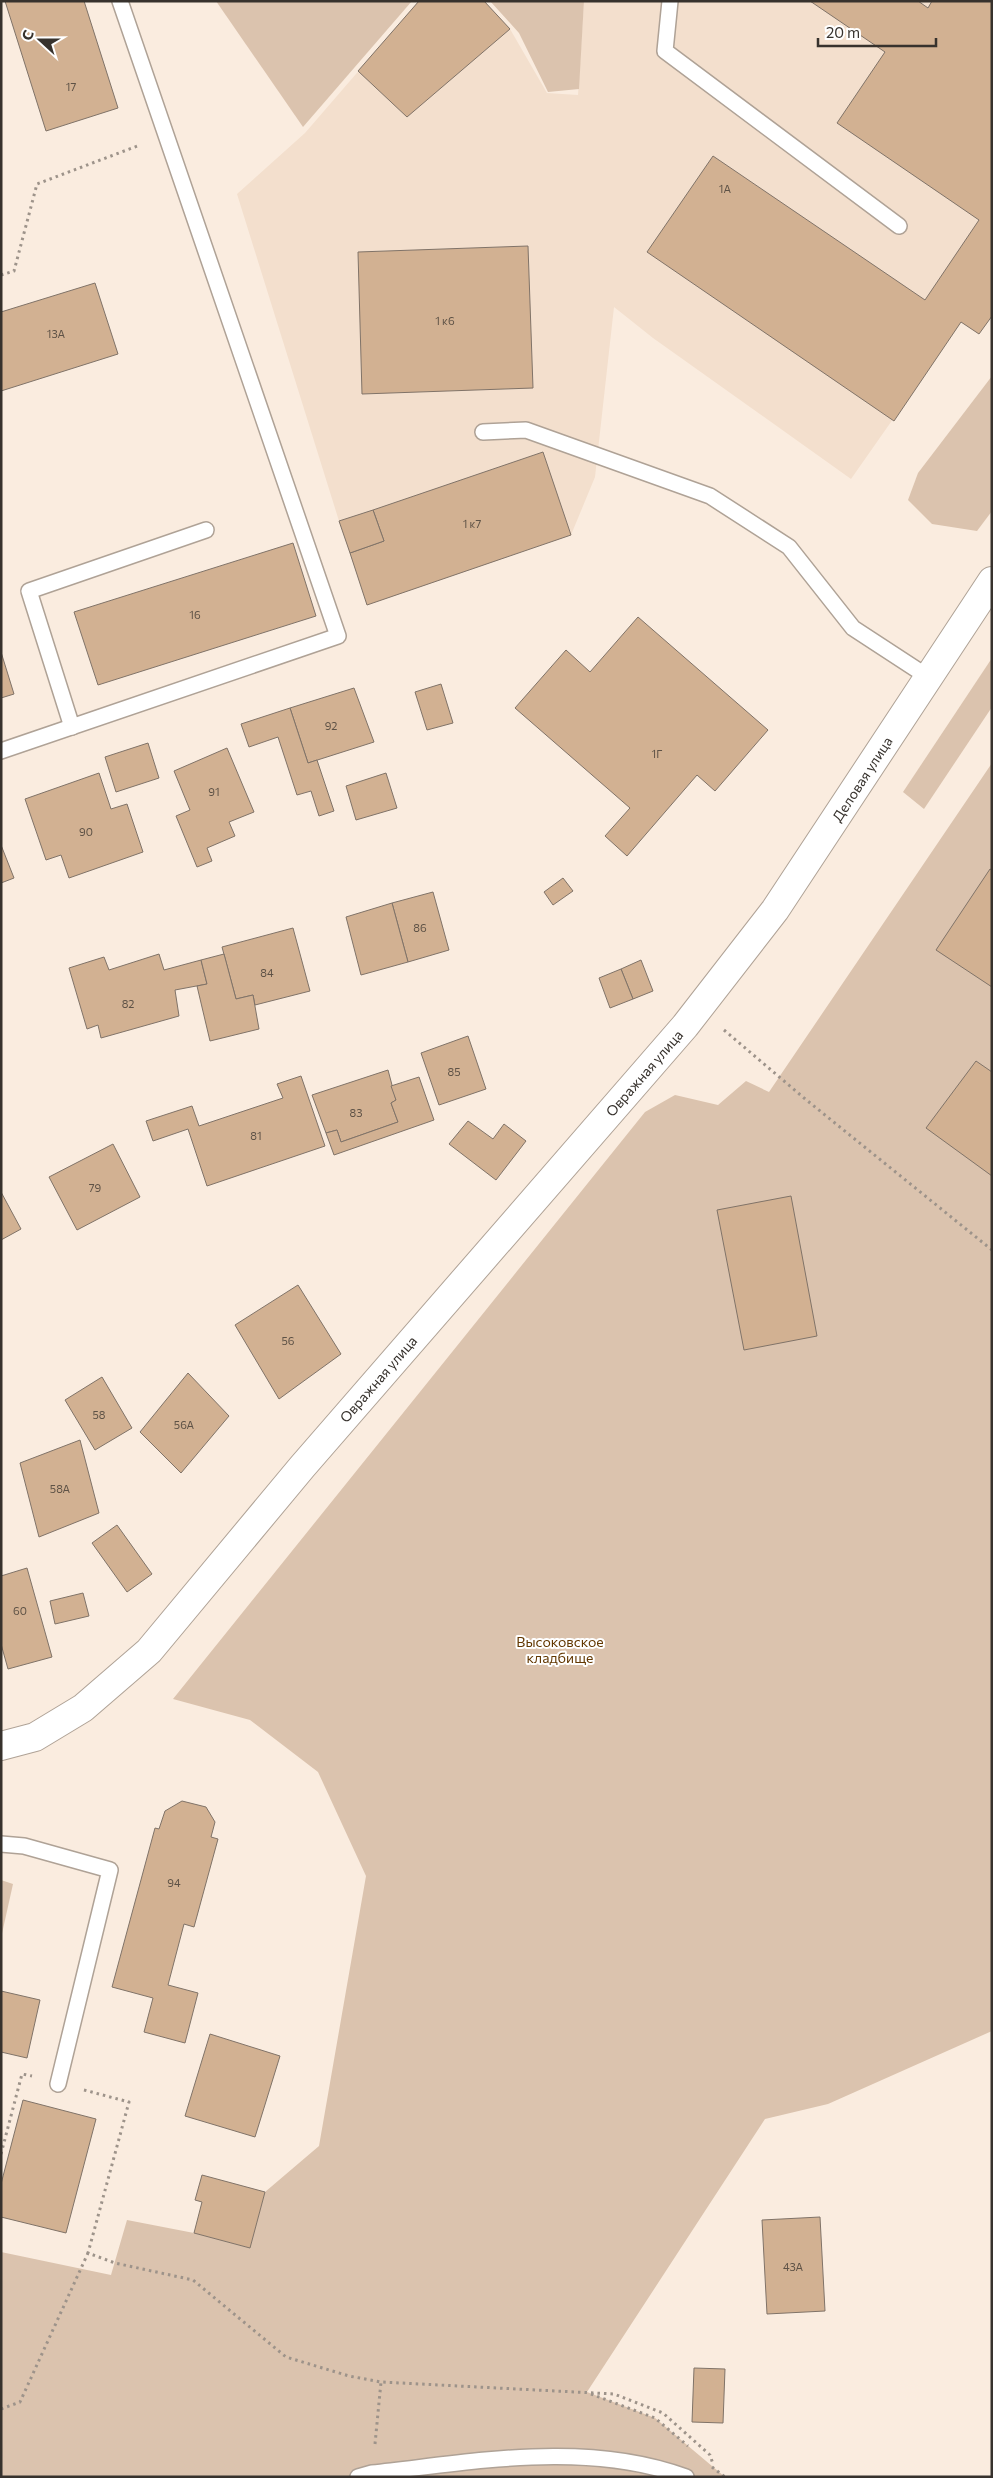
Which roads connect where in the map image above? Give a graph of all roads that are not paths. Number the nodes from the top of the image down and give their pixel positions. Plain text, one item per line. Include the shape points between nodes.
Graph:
1 (120, 1) edge
2 (670, 1) edge
3 (899, 226) dead end
4 (483, 432) dead end
5 (206, 530) dead end
6 (992, 581) edge
7 (928, 677) junction
8 (72, 727) junction
9 (1, 750) edge
10 (727, 974) joint
11 (1, 1746) edge
12 (1, 1844) edge
13 (58, 2084) road end
14 (365, 2475) edge
15 (686, 2477) edge

1 - 8 lane via 338,636
2 - 3 lane via 665,52
4 - 7 lane via 526,430 710,496 788,547 854,628
5 - 8 lane via 29,591
6 - 7 street, Деловая улица
7 - 10 street, Деловая улица via 814,853
8 - 9 lane
10 - 11 street, Овражная улица via 302,1467 149,1651 82,1708 35,1738
12 - 13 lane via 24,1846 110,1870
14 - 15 lane via 528,2458 621,2459

